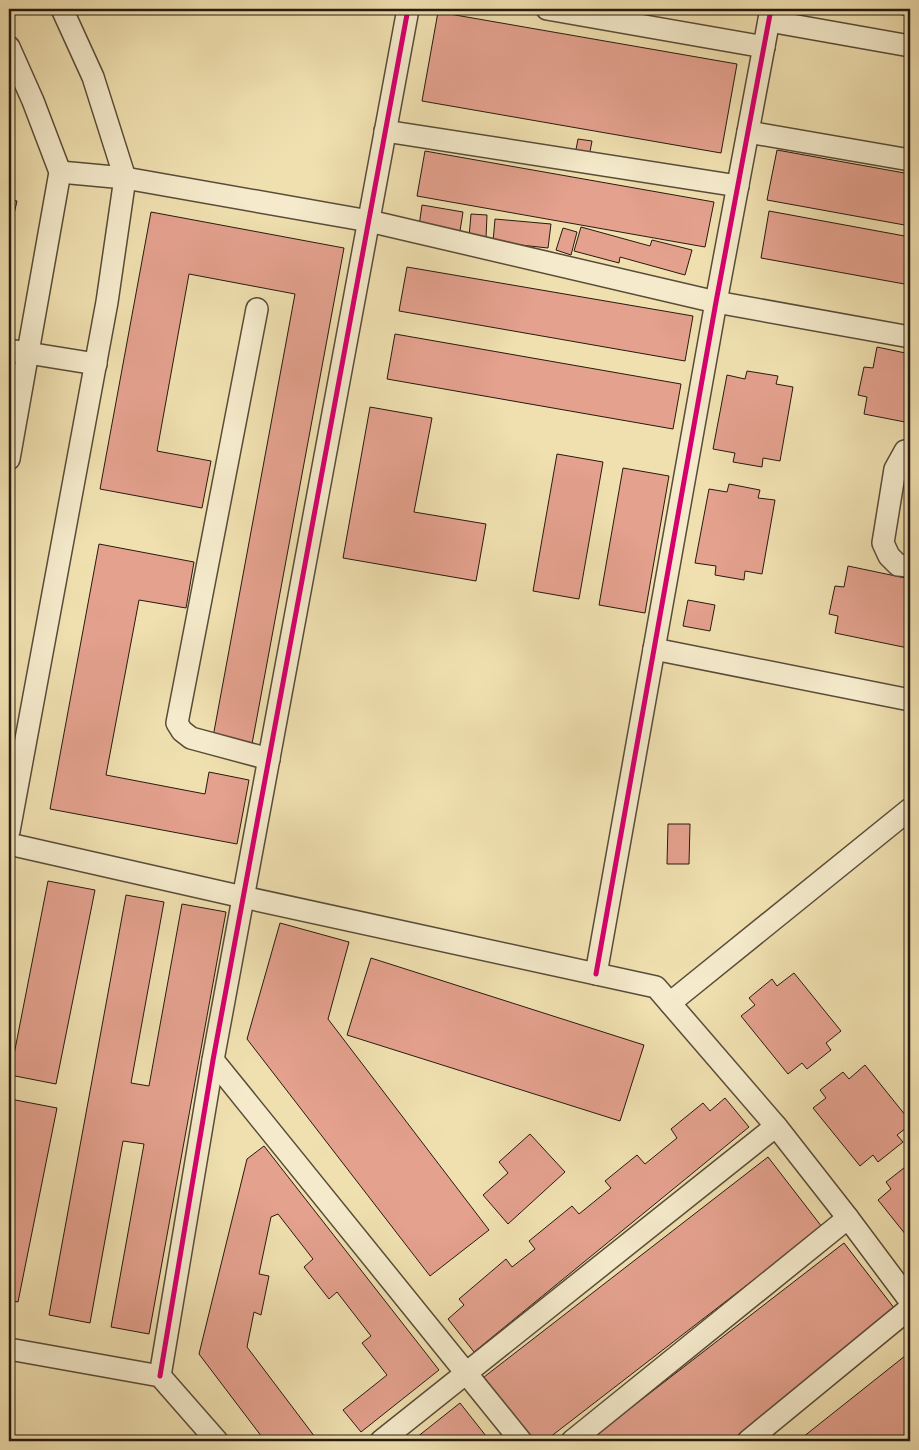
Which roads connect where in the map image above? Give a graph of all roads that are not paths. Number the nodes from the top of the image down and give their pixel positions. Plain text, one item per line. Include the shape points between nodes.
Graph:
1 (62, 9) edge
2 (408, 9) edge
3 (547, 9) edge
4 (770, 15) edge
5 (910, 46) edge
6 (9, 47) edge
7 (764, 47) junction
8 (385, 131) junction
9 (748, 132) junction
10 (910, 160) edge
11 (60, 172) junction
12 (125, 178) junction
13 (738, 186) junction
14 (369, 221) junction
15 (716, 302) junction
16 (257, 309) dead end
17 (910, 337) edge
18 (18, 352) edge
19 (96, 364) junction
20 (910, 450) edge
21 (9, 460) edge
22 (910, 566) edge
23 (654, 649) junction
24 (910, 700) edge
25 (269, 760) junction
26 (910, 809) edge
27 (9, 831) edge
28 (9, 844) edge
29 (244, 897) junction
30 (596, 974) junction
31 (670, 1003) junction
32 (213, 1060) junction
33 (776, 1126) junction
34 (848, 1218) junction
35 (910, 1301) edge
36 (910, 1308) edge
37 (9, 1349) edge
38 (465, 1374) junction
39 (160, 1376) junction
40 (217, 1441) edge
41 (381, 1441) edge
42 (521, 1441) edge
43 (572, 1441) edge
44 (748, 1441) edge

1 - 12 street via 93,76
2 - 8 street
3 - 7 street
4 - 5 street
4 - 7 street
6 - 11 street
7 - 9 street
8 - 13 street
8 - 14 street
9 - 10 street
9 - 13 street
11 - 12 street
11 - 18 street
12 - 14 street
12 - 19 street
13 - 15 street
14 - 15 street
14 - 25 street
15 - 17 street
15 - 23 street
16 - 25 street via 177,723 191,738
18 - 19 street
18 - 21 street
19 - 27 street
20 - 22 street via 905,451 895,469 884,543 898,565
23 - 24 street
23 - 30 street
25 - 29 street
26 - 31 street
28 - 29 street
29 - 30 street
29 - 32 street
30 - 31 street via 656,987
31 - 33 street
32 - 38 street
32 - 39 street
33 - 34 street
33 - 38 street
34 - 35 street
34 - 43 street
36 - 44 street
37 - 39 street
38 - 41 street
38 - 42 street
39 - 40 street

